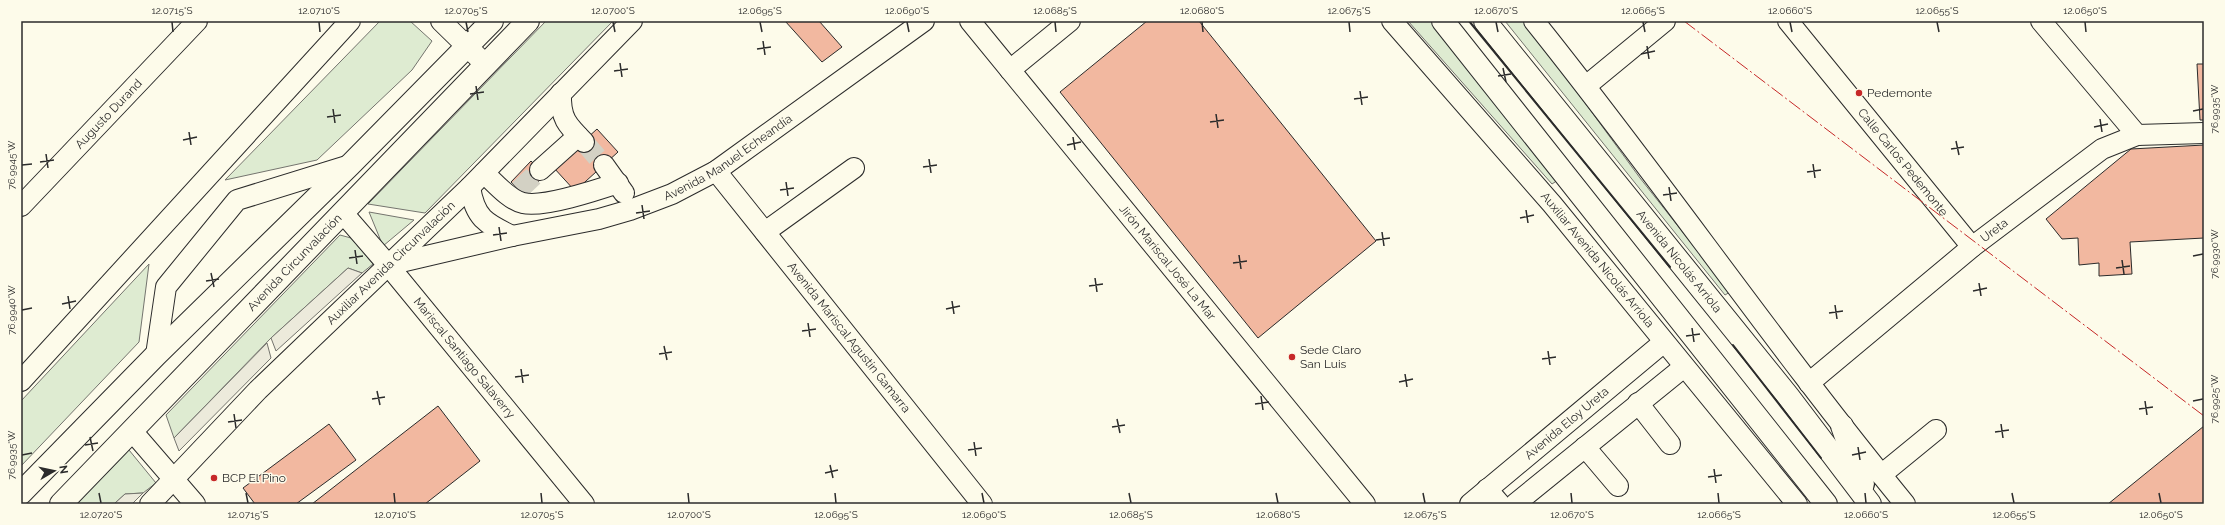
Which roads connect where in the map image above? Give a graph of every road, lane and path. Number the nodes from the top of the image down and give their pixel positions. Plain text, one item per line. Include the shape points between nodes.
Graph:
1 (197, 21) edge
2 (350, 21) edge
3 (441, 21) edge
4 (492, 21) edge
5 (528, 21) edge
6 (632, 21) edge
7 (924, 21) edge
8 (970, 21) edge
9 (1070, 21) edge
10 (1392, 21) edge
11 (1442, 21) edge
12 (1485, 21) edge
13 (1534, 21) edge
14 (1665, 21) edge
15 (1788, 21) edge
16 (2041, 21) edge
17 (467, 46) junction
18 (486, 65) junction
19 (1010, 70) junction
20 (1586, 86) junction
21 (561, 93) junction
22 (2204, 133) edge
23 (2137, 136) junction
24 (604, 164) tunnel mouth
25 (350, 165) junction
26 (854, 168) dead end
27 (540, 170) tunnel mouth
28 (716, 171) junction
29 (484, 173) junction
30 (618, 183) junction
31 (470, 187) junction
32 (517, 196) junction
33 (21, 206) edge
34 (630, 210) junction
35 (343, 213) junction
36 (765, 232) junction
37 (516, 235) junction
38 (1972, 247) junction
39 (388, 265) junction
40 (1664, 342) junction
41 (156, 355) junction
42 (1684, 367) junction
43 (21, 381) edge
44 (1809, 383) junction
45 (1603, 393) junction
46 (1638, 403) junction
47 (1622, 416) junction
48 (1842, 426) junction
49 (1936, 430) dead end
50 (132, 431) junction
51 (1670, 444) dead end
52 (1585, 447) junction
53 (1881, 476) junction
54 (174, 479) junction
55 (1618, 486) dead end
56 (21, 493) edge
57 (1494, 497) edge
58 (61, 504) edge
59 (150, 504) edge
60 (195, 504) edge
61 (584, 504) edge
62 (982, 504) edge
63 (1366, 504) edge
64 (1470, 504) edge
65 (1515, 504) edge
66 (1797, 504) edge
67 (1826, 504) edge
68 (1870, 504) edge
69 (1905, 504) edge

1 - 33 street, Augusto Durand
2 - 43 street
3 - 17 street
4 - 17 main road
5 - 18 main road, Avenida Circunvalación
6 - 21 street, Auxiliar Avenida Circunvalación
7 - 28 street, Avenida Manuel Echeandía
8 - 19 street, Jirón Mariscal José La Mar
9 - 19 street
10 - 40 street, Auxiliar Avenida Nicolás Arriola via 1552,204
11 - 67 main road
12 - 68 main road, Avenida Nicolás Arriola via 1788,396
13 - 20 street
14 - 20 street
15 - 38 street, Calle Carlos Pedemonte
16 - 23 street
17 - 18 street
17 - 25 main road
18 - 35 main road, Avenida Circunvalación
19 - 63 street, Jirón Mariscal José La Mar
20 - 44 street
21 - 27 street via 565,121 581,139
21 - 29 street, Auxiliar Avenida Circunvalación
22 - 23 street, Ureta
23 - 38 street, Ureta via 2102,149
24 - 30 street
25 - 41 main road
25 - 41 street via 237,200 166,287
26 - 36 street
28 - 34 street, Avenida Manuel Echeandía via 672,194
28 - 36 street, Avenida Mariscal Agustin Gamarra
29 - 31 street, Auxiliar Avenida Circunvalación
29 - 32 street
30 - 32 street via 549,202
30 - 34 street
31 - 37 street via 473,206 487,224
31 - 39 street, Auxiliar Avenida Circunvalación
32 - 37 street
34 - 37 street, Avenida Manuel Echeandía
35 - 39 street, Mariscal Santiago Salaverry
35 - 50 main road, Avenida Circunvalación
36 - 62 street, Avenida Mariscal Agustin Gamarra
37 - 39 street, Avenida Manuel Echeandía
38 - 44 street, Ureta
39 - 54 street, Auxiliar Avenida Circunvalación via 258,390
39 - 61 street, Mariscal Santiago Salaverry
40 - 42 street, Auxiliar Avenida Nicolás Arriola
40 - 45 street, Avenida Eloy Ureta
41 - 56 main road
42 - 46 street
42 - 66 street, Auxiliar Avenida Nicolás Arriola
44 - 48 street
45 - 47 street
45 - 57 street, Avenida Eloy Ureta
46 - 47 street
46 - 51 street
47 - 52 street
48 - 53 street
48 - 68 main road
49 - 53 street
50 - 54 street
50 - 58 main road, Avenida Circunvalación
52 - 55 street
52 - 65 street
53 - 69 street
54 - 59 street, Auxiliar Avenida Circunvalación
54 - 60 street
57 - 64 street, Avenida Eloy Ureta

